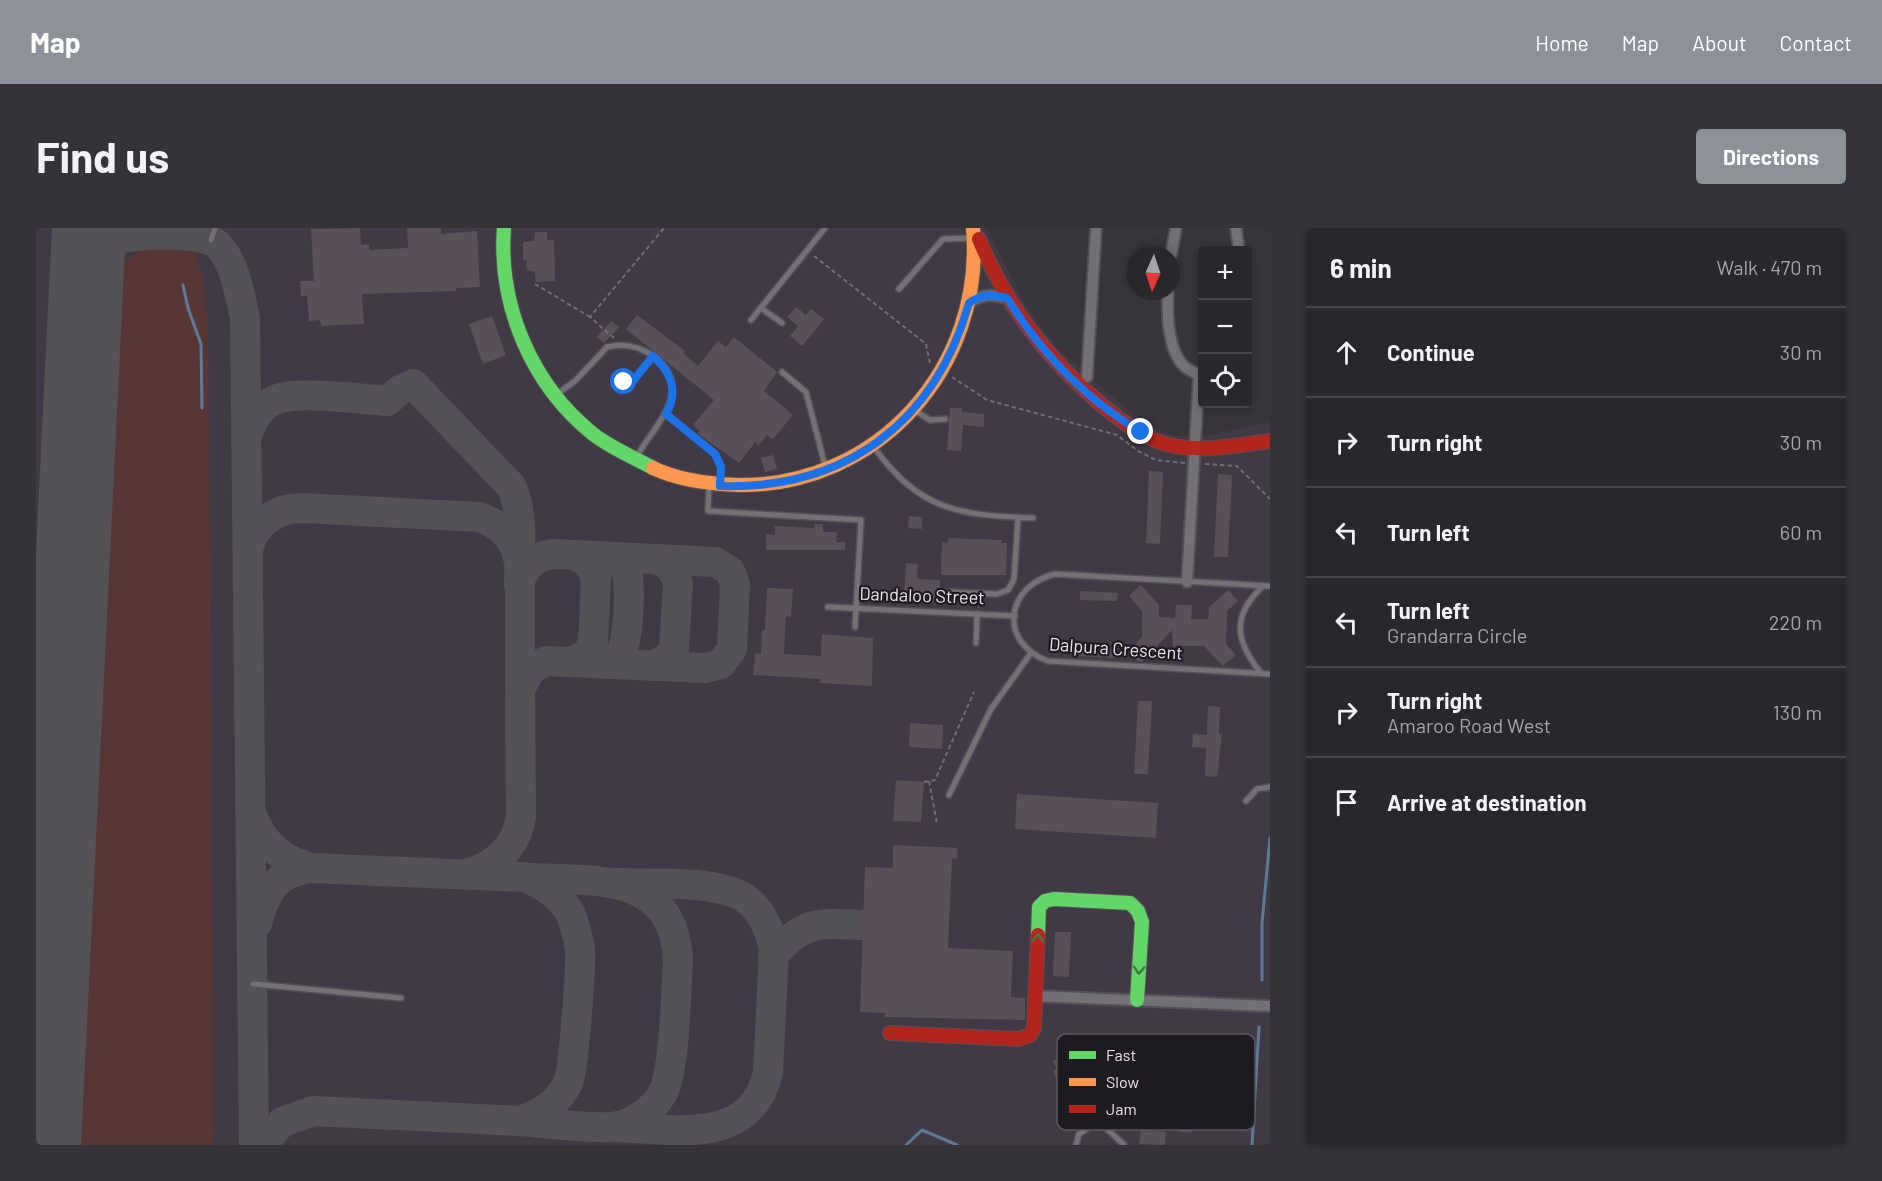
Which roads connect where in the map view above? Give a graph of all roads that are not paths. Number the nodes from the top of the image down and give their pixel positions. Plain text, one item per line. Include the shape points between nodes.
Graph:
1 (215, 228) edge
2 (504, 228) edge
3 (825, 228) edge
4 (1096, 228) edge
5 (1176, 228) edge
6 (1236, 228) edge
7 (974, 231) edge
8 (211, 240) dead end
9 (1172, 246) edge
10 (1238, 246) edge
11 (899, 289) dead end
12 (1007, 298) junction
13 (1168, 300) edge
14 (969, 303) junction
15 (761, 308) junction
16 (751, 320) dead end
17 (782, 324) dead end
18 (782, 372) dead end
19 (1198, 372) edge
20 (1087, 377) dead end
21 (555, 396) junction
22 (1198, 402) edge
23 (913, 409) junction
24 (666, 414) junction
25 (945, 419) dead end
26 (1270, 441) edge
27 (872, 445) junction
28 (1193, 449) junction
29 (634, 460) junction
30 (826, 470) junction
31 (715, 485) junction
32 (1018, 518) junction
33 (1033, 518) dead end
34 (1187, 582) junction
35 (1263, 586) junction
36 (1270, 586) edge
37 (1010, 588) junction
38 (950, 592) dead end
39 (1021, 595) junction
40 (828, 607) dead end
41 (855, 609) junction
42 (977, 614) junction
43 (1015, 616) junction
44 (855, 627) dead end
45 (976, 643) dead end
46 (1031, 653) junction
47 (1261, 673) junction
48 (1270, 674) edge
49 (1270, 787) edge
50 (949, 795) dead end
51 (1246, 801) dead end
52 (253, 984) dead end
53 (1036, 996) junction
54 (401, 998) dead end
55 (1137, 1000) junction
56 (1270, 1006) edge
57 (890, 1033) dead end
58 (1085, 1130) edge
59 (1108, 1130) edge
60 (1076, 1145) edge
61 (1124, 1145) edge

1 - 8 lane
2 - 21 street via 508,297 529,357
3 - 15 lane
4 - 20 street
5 - 9 street
6 - 10 street
7 - 11 lane via 943,239
7 - 12 street
7 - 14 street via 975,266
12 - 14 street via 992,294
12 - 28 street via 1035,342 1087,393 1125,423 1158,442
13 - 19 street via 1175,352 1183,365
14 - 23 street via 942,371
15 - 16 lane
15 - 17 lane
18 - 30 lane via 806,392
21 - 24 lane via 602,351 621,345 637,347 667,370 672,400
21 - 29 street via 590,433
22 - 28 street
23 - 25 lane via 930,420
23 - 27 street
24 - 29 lane
24 - 31 lane via 715,454 721,467
26 - 28 street
27 - 30 street
27 - 32 lane via 899,477 936,504 975,516
28 - 34 street
29 - 31 street via 675,478
30 - 31 street via 776,484
31 - 41 lane via 708,511 861,520
32 - 33 lane
32 - 37 lane
34 - 35 lane
34 - 39 lane via 1055,574 1040,578
35 - 36 lane
35 - 47 lane via 1243,612 1240,630 1247,654
37 - 38 lane via 997,594
37 - 39 lane
39 - 43 lane, Dalpura Crescent
40 - 41 lane, Dandaloo Street
41 - 42 lane, Dandaloo Street
41 - 44 lane
42 - 43 lane, Dandaloo Street
42 - 45 lane
43 - 46 lane, Dalpura Crescent via 1017,635 1024,649
46 - 47 lane, Dalpura Crescent via 1066,664
46 - 50 lane via 991,709
47 - 48 lane, Dalpura Crescent
49 - 51 lane via 1257,789
52 - 54 lane
53 - 55 street
53 -> 55 street via 1039,907 1045,901 1067,900 1130,903 1138,911 1142,922
53 - 57 street via 1034,1028 1030,1035 1019,1039
55 - 56 street
58 - 60 lane via 1079,1134
59 - 61 lane

